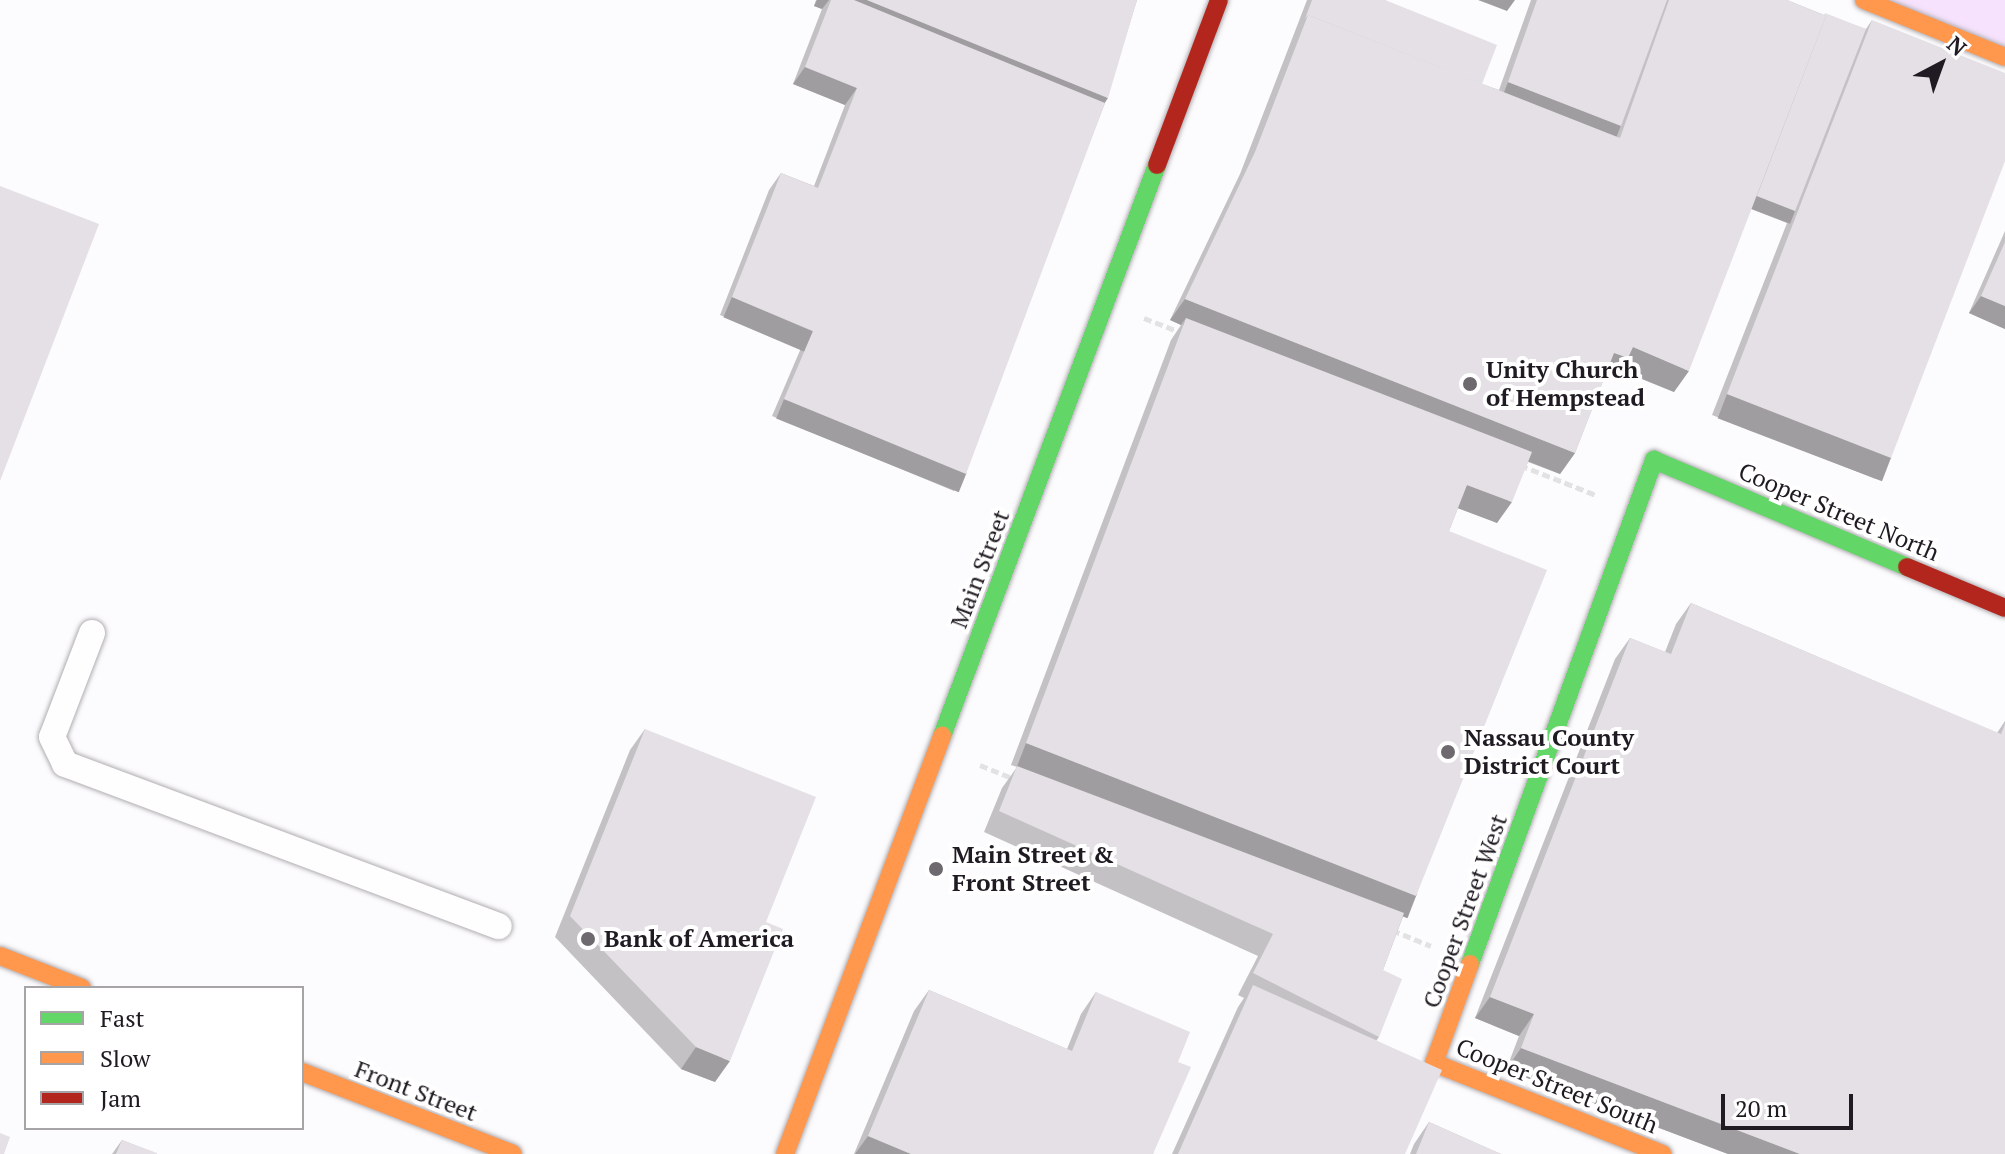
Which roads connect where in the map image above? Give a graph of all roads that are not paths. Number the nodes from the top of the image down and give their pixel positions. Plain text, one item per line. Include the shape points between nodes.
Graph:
1 (1219, 0) edge
2 (1864, 0) edge
3 (2005, 57) edge
4 (1654, 460) joint
5 (2003, 601) edge
6 (92, 633) dead end
7 (499, 926) dead end
8 (0, 956) edge
9 (77, 986) edge
10 (1434, 1063) joint
11 (304, 1073) edge
12 (513, 1154) edge
13 (785, 1154) edge
14 (1663, 1154) edge

1 - 13 street, Main Street
2 - 3 street
4 - 5 street, Cooper Street North
4 - 10 street, Cooper Street West
6 - 7 lane via 52,737 65,764
8 - 9 street
10 - 14 street, Cooper Street South
11 - 12 street, Front Street

